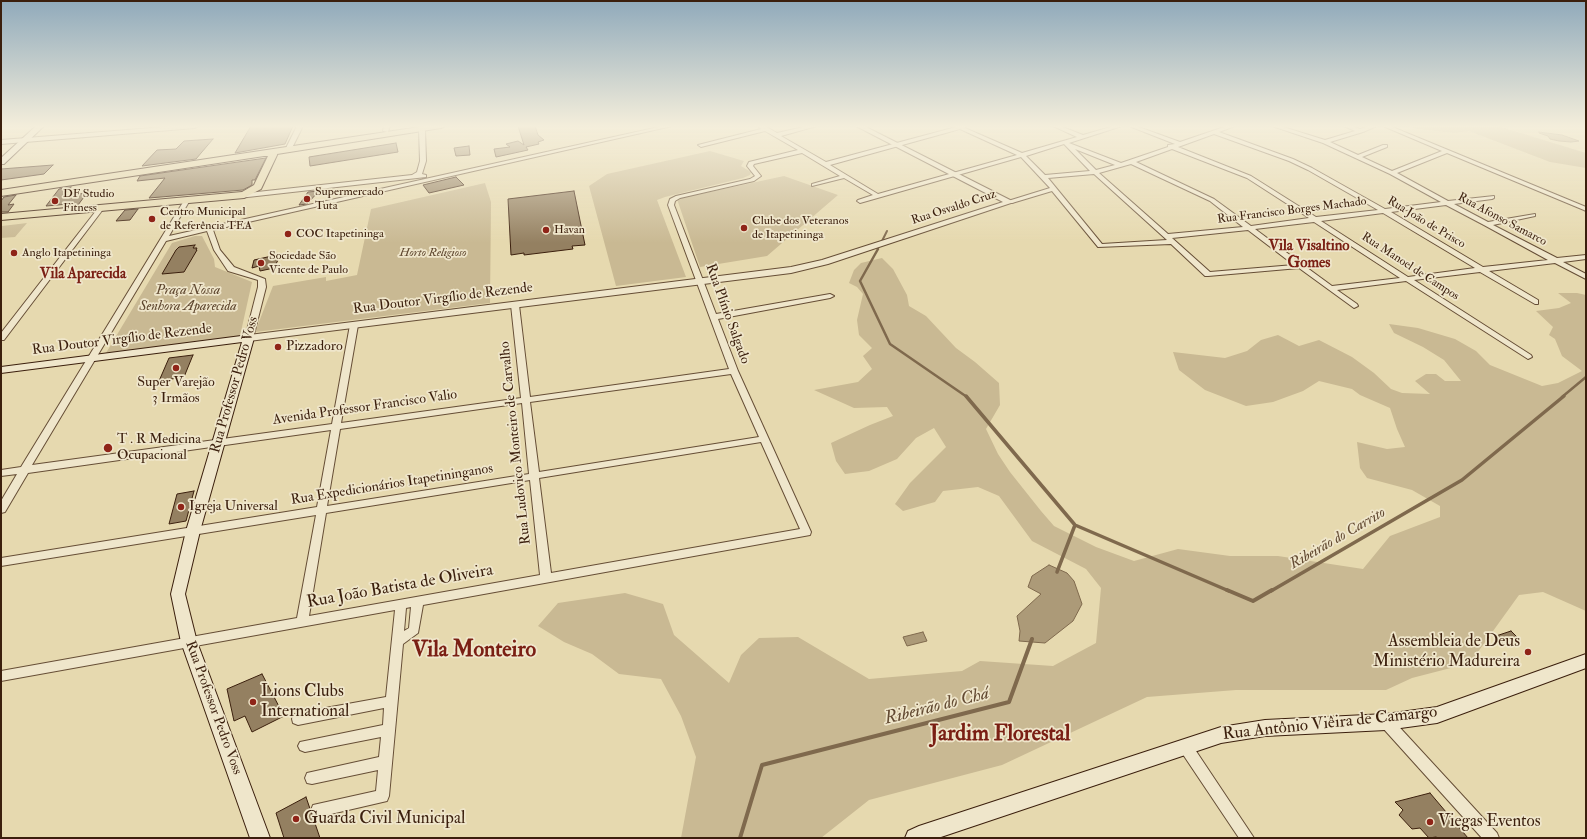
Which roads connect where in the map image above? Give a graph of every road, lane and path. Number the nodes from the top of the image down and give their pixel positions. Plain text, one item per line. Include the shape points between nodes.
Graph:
1 (190, 165) edge
2 (267, 165) edge
3 (422, 165) edge
4 (491, 165) edge
5 (750, 165) edge
6 (828, 165) edge
7 (934, 165) edge
8 (986, 165) edge
9 (1032, 165) edge
10 (1088, 165) edge
11 (1121, 165) edge
12 (1139, 165) edge
13 (1219, 165) edge
14 (1300, 165) edge
15 (1375, 165) edge
16 (1412, 165) edge
17 (1478, 165) edge
18 (1095, 172) junction
19 (1392, 173) junction
20 (951, 174) junction
21 (845, 176) junction
22 (1044, 177) junction
23 (416, 179) junction
24 (814, 185) dead end
25 (258, 187) junction
26 (1052, 189) junction
27 (275, 192) junction
28 (1, 193) edge
29 (239, 196) junction
30 (878, 196) junction
31 (1492, 197) dead end
32 (187, 200) junction
33 (860, 201) dead end
34 (1010, 202) junction
35 (1447, 202) junction
36 (101, 208) junction
37 (1586, 209) edge
38 (1383, 210) junction
39 (1533, 215) dead end
40 (1, 217) edge
41 (1316, 220) junction
42 (1486, 224) junction
43 (1249, 228) junction
44 (209, 229) junction
45 (164, 239) junction
46 (1170, 239) junction
47 (886, 244) joint
48 (1586, 257) edge
49 (1556, 261) junction
50 (1302, 266) junction
51 (1485, 270) junction
52 (1586, 277) edge
53 (1408, 280) junction
54 (701, 282) junction
55 (1332, 288) junction
56 (830, 296) dead end
57 (1535, 302) dead end
58 (515, 305) junction
59 (1354, 306) dead end
60 (714, 317) junction
61 (354, 325) junction
62 (1, 338) edge
63 (249, 338) junction
64 (1528, 357) dead end
65 (91, 359) junction
66 (1, 370) edge
67 (734, 371) junction
68 (526, 400) junction
69 (336, 427) junction
70 (764, 439) junction
71 (218, 443) junction
72 (25, 470) junction
73 (1, 473) edge
74 (534, 476) junction
75 (1, 509) edge
76 (322, 510) junction
77 (193, 531) junction
78 (806, 532) joint
79 (1, 562) edge
80 (546, 578) junction
81 (418, 601) junction
82 (401, 604) junction
83 (302, 622) junction
84 (189, 642) junction
85 (397, 642) junction
86 (1586, 661) edge
87 (1, 676) edge
88 (391, 700) junction
89 (298, 719) dead end
90 (1386, 722) junction
91 (388, 730) junction
92 (305, 746) dead end
93 (1185, 746) junction
94 (385, 762) junction
95 (312, 778) dead end
96 (318, 810) dead end
97 (260, 838) edge
98 (915, 838) edge
99 (1247, 838) edge
100 (1492, 838) edge

1 - 28 main road
2 - 25 main road
3 - 23 street
4 - 23 street
5 - 54 street, Rua Plínio Salgado via 758,176 752,180 678,196 672,200 671,205
6 - 21 street
7 - 20 street
8 - 20 street
9 - 22 street
10 - 18 street
11 - 18 street
12 - 43 street via 1202,193
13 - 41 street, Rua Manoel de Campos via 1249,177
14 - 38 street, Rua João de Prisco
15 - 19 street, Rua Afonso Samarco
16 - 19 street
17 - 37 street
18 - 22 street
18 - 46 street
19 - 35 street, Rua Afonso Samarco
20 - 30 street
20 - 34 street
21 - 24 street
21 - 30 street
22 - 26 street
23 - 27 street
23 - 44 street
25 - 27 street
25 - 29 main road
26 - 34 street, Rua Osvaldo Cruz
26 - 46 street, Rua Francisco Borges Machado via 1100,246
27 - 29 street
29 - 32 main road
30 - 33 street
31 - 35 street, Rua Francisco Borges Machado
32 - 36 main road
32 - 45 street
34 - 47 street, Rua Osvaldo Cruz
35 - 38 street, Rua Francisco Borges Machado
35 - 42 street, Rua Afonso Samarco
36 - 40 main road
36 - 62 street
38 - 41 street, Rua Francisco Borges Machado
38 - 51 street, Rua João de Prisco
39 - 42 street
41 - 43 street, Rua Francisco Borges Machado
41 - 53 street, Rua Manoel de Campos
42 - 49 street, Rua Afonso Samarco
43 - 46 street, Rua Francisco Borges Machado
43 - 50 street
44 - 45 street
44 - 63 street, Rua Professor Pedro Voss via 217,250 231,269 260,279 262,287
45 - 65 street
46 - 50 street via 1208,274
47 - 54 street, Rua Doutor Virgílio de Rezende via 791,270
48 - 49 street
49 - 51 street
49 - 52 street, Rua Afonso Samarco
50 - 55 street
51 - 53 street
51 - 57 street, Rua João de Prisco
53 - 55 street
53 - 64 street, Rua Manoel de Campos
54 - 58 street, Rua Doutor Virgílio de Rezende
54 - 60 street, Rua Plínio Salgado
55 - 59 street
56 - 60 street
58 - 61 street, Rua Doutor Virgílio de Rezende
58 - 68 street, Rua Ludovico Monteiro de Carvalho
60 - 67 street, Rua Plínio Salgado
61 - 63 street, Rua Doutor Virgílio de Rezende
61 - 69 street
63 - 65 main road, Rua Doutor Virgílio de Rezende
63 - 71 main road, Rua Professor Pedro Voss
65 - 66 main road, Rua Doutor Virgílio de Rezende
65 - 72 street
67 - 68 street, Avenida Professor Francisco Valio
67 - 70 street, Rua Plínio Salgado
68 - 69 street, Avenida Professor Francisco Valio
68 - 74 street, Rua Ludovico Monteiro de Carvalho
69 - 71 street, Avenida Professor Francisco Valio
69 - 76 street
70 - 74 street, Rua Expedicionários Itapetininganos
70 - 78 street, Rua Plínio Salgado
71 - 72 street, Avenida Professor Francisco Valio
71 - 77 main road, Rua Professor Pedro Voss
72 - 73 street, Avenida Professor Francisco Valio
72 - 75 street
74 - 76 street, Rua Expedicionários Itapetininganos
74 - 80 street, Rua Ludovico Monteiro de Carvalho
76 - 77 street, Rua Expedicionários Itapetininganos
76 - 83 street
77 - 79 street, Rua Expedicionários Itapetininganos
77 - 84 main road, Rua Professor Pedro Voss via 178,594
78 - 80 street, Rua João Batista de Oliveira
80 - 81 street, Rua João Batista de Oliveira
81 - 82 street, Rua João Batista de Oliveira
81 - 85 street via 414,630
82 - 83 street, Rua João Batista de Oliveira
82 - 85 street
83 - 84 street, Rua João Batista de Oliveira
84 - 87 street, Rua João Batista de Oliveira
84 - 97 main road, Rua Professor Pedro Voss
85 - 88 street
86 - 90 main road, Rua Antônio Viêira de Camargo via 1437,715
88 - 89 street
88 - 91 street
90 - 93 main road, Rua Antônio Viêira de Camargo via 1265,728 1221,735
90 - 100 street
91 - 92 street
91 - 94 street
93 - 98 main road, Rua Antônio Viêira de Camargo
93 - 99 street
94 - 95 street
94 - 96 street via 382,796

